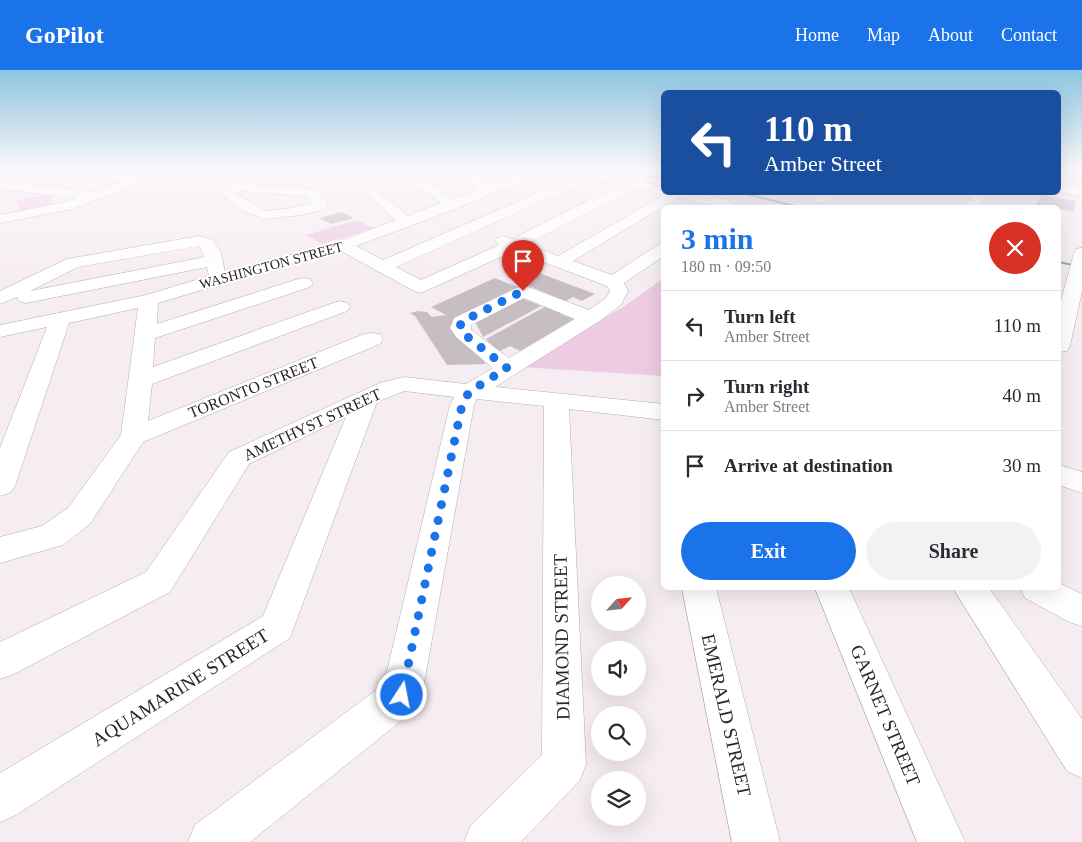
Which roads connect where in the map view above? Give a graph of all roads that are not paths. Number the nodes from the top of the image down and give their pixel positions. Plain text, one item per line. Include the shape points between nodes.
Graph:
1 (65, 206) edge
2 (248, 206) edge
3 (318, 206) edge
4 (388, 206) edge
5 (450, 206) edge
6 (521, 206) edge
7 (589, 206) edge
8 (649, 206) edge
9 (429, 214) junction
10 (0, 219) edge
11 (407, 222) junction
12 (469, 229) junction
13 (513, 245) junction
14 (343, 246) junction
15 (661, 250) edge
16 (559, 262) junction
17 (273, 263) junction
18 (382, 267) junction
19 (1079, 268) edge
20 (216, 270) junction
21 (614, 282) junction
22 (304, 284) junction
23 (0, 300) edge
24 (149, 300) junction
25 (590, 318) junction
26 (60, 319) junction
27 (359, 326) junction
28 (0, 331) edge
29 (145, 335) junction
30 (1061, 338) edge
31 (507, 368) junction
32 (140, 380) junction
33 (469, 392) junction
34 (367, 397) junction
35 (556, 400) junction
36 (661, 418) edge
37 (134, 436) junction
38 (1061, 476) edge
39 (1082, 483) edge
40 (0, 486) edge
41 (0, 550) edge
42 (699, 590) edge
43 (833, 590) edge
44 (971, 590) edge
45 (1041, 590) edge
46 (1082, 611) edge
47 (0, 661) edge
48 (1082, 756) edge
49 (0, 799) edge
50 (212, 842) edge
51 (488, 842) edge
52 (756, 842) edge
53 (941, 842) edge

1 - 10 street
2 - 3 street via 262,214
4 - 11 street
5 - 9 street, WASHINGTON STREET
6 - 12 street
7 - 13 street
8 - 16 street
9 - 11 street, WASHINGTON STREET
9 - 12 street
11 - 14 street, WASHINGTON STREET
12 - 13 street
12 - 18 street
13 - 16 street
13 - 18 street via 421,287
14 - 17 street, WASHINGTON STREET
14 - 18 street
15 - 21 street
16 - 21 street
17 - 20 street, WASHINGTON STREET
17 - 22 street
19 - 30 street
20 - 23 street
20 - 23 street via 213,253 207,243 199,241 73,264
20 - 24 street, WASHINGTON STREET
21 - 25 street via 619,291 614,301
22 - 27 street
22 - 29 street
24 - 26 street, WASHINGTON STREET
24 - 29 street
25 - 31 street
25 - 31 street via 523,291 461,322 464,334
26 - 28 street, WASHINGTON STREET
26 - 40 street
27 - 32 street
27 - 37 street, TORONTO STREET
29 - 32 street
31 - 33 street
32 - 37 street
33 - 34 street, AMETHYST STREET via 404,384
33 - 35 street, AMETHYST STREET
33 - 50 street via 462,405 402,695
34 - 47 street, AMETHYST STREET via 239,458 158,582
34 - 49 street, AQUAMARINE STREET via 277,627
35 - 36 street, AMETHYST STREET
35 - 51 street, DIAMOND STREET via 564,764
37 - 41 street via 79,516 52,536
38 - 39 street
42 - 52 street, EMERALD STREET
43 - 53 street, GARNET STREET
44 - 48 street
45 - 46 street

